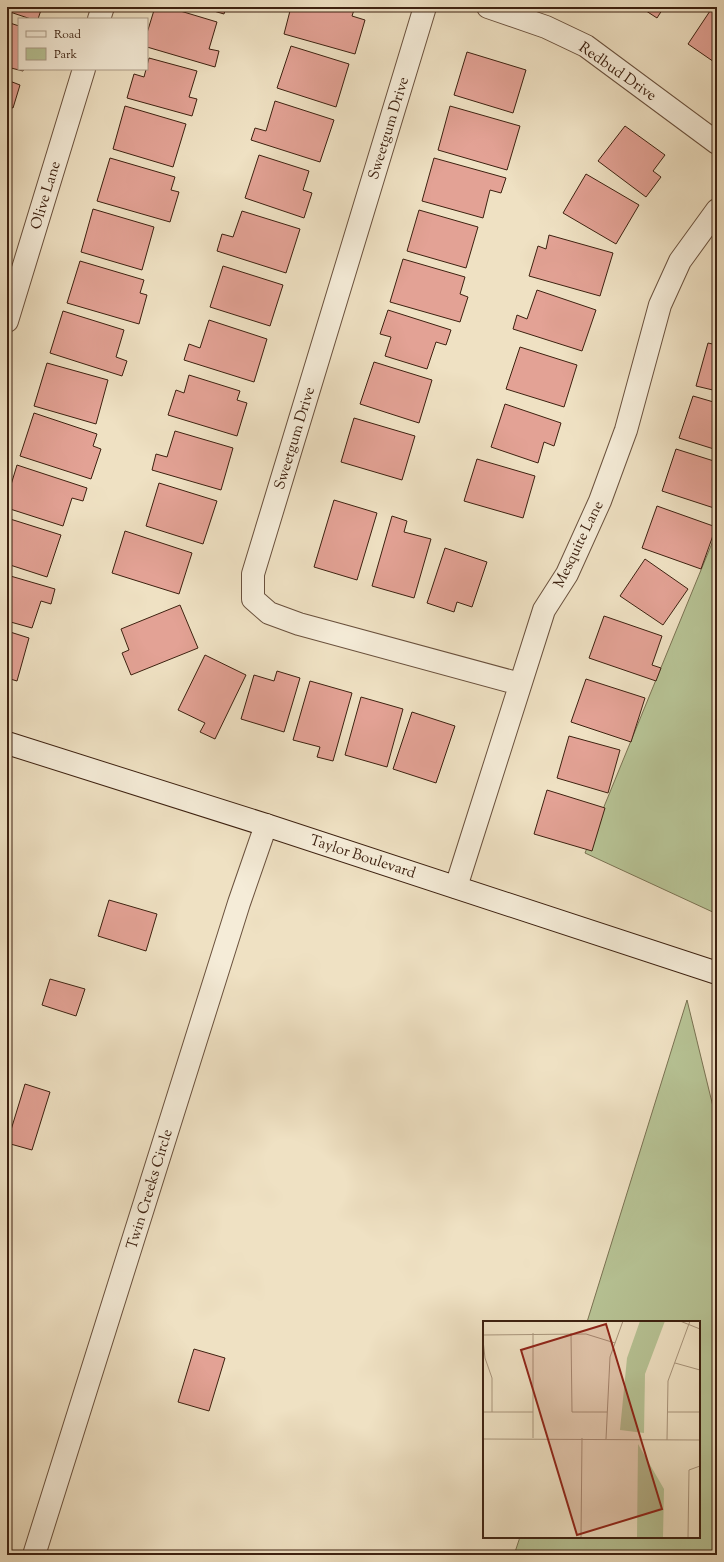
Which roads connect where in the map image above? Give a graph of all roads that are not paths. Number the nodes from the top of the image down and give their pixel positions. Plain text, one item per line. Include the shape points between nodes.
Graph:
1 (103, 7) edge
2 (425, 7) edge
3 (488, 7) edge
4 (99, 18) edge
5 (84, 70) edge
6 (717, 143) edge
7 (717, 210) edge
8 (7, 321) edge
9 (520, 684) junction
10 (7, 743) edge
11 (266, 825) junction
12 (456, 887) junction
13 (717, 974) edge
14 (34, 1555) edge

1 - 4 street
2 - 9 street, Sweetgum Drive via 253,574 253,599 269,613 299,624
3 - 6 street, Redbud Drive via 546,27 586,46
5 - 8 street, Olive Lane
7 - 9 street, Mesquite Lane via 680,261 660,305 626,430 600,501 567,574 544,610
9 - 12 street, Mesquite Lane
10 - 11 street, Taylor Boulevard
11 - 12 street, Taylor Boulevard
11 - 14 street, Twin Creeks Circle via 234,918
12 - 13 street, Taylor Boulevard

